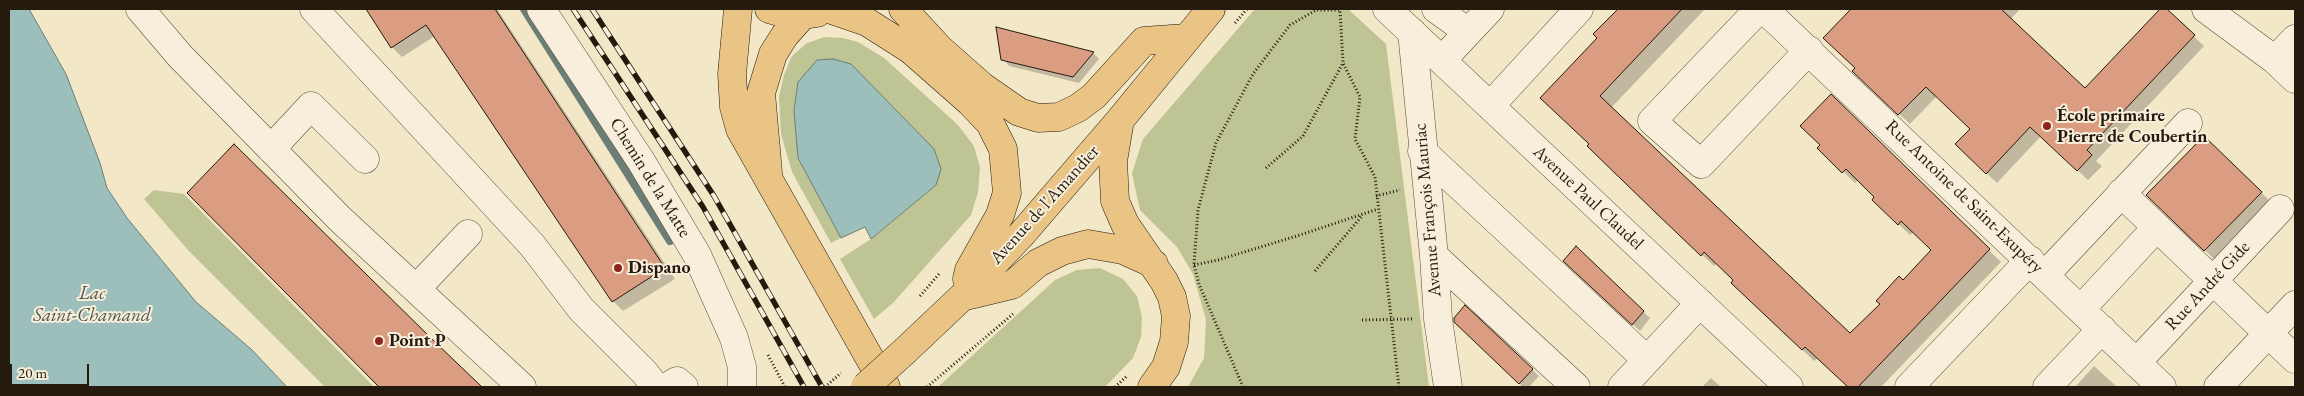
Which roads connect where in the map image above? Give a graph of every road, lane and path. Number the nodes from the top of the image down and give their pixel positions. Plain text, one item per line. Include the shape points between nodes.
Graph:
1 (140, 9) edge
2 (314, 9) edge
3 (541, 9) edge
4 (738, 9) edge
5 (769, 9) edge
6 (830, 9) edge
7 (903, 9) edge
8 (1211, 9) edge
9 (1387, 9) edge
10 (1436, 9) edge
11 (1490, 9) edge
12 (1579, 9) edge
13 (1759, 9) edge
14 (1764, 9) edge
15 (2206, 9) edge
16 (2234, 9) edge
17 (1341, 10) edge
18 (803, 15) junction
19 (1412, 32) junction
20 (1468, 32) junction
21 (1186, 38) junction
22 (2295, 40) edge
23 (1808, 50) junction
24 (1442, 60) junction
25 (2275, 60) junction
26 (1343, 63) junction
27 (2295, 79) edge
28 (1490, 106) junction
29 (1120, 120) junction
30 (2188, 123) dead end
31 (271, 149) junction
32 (1422, 151) junction
33 (364, 160) dead end
34 (1266, 168) dead end
35 (769, 182) junction
36 (2122, 193) junction
37 (1378, 209) junction
38 (2280, 209) dead end
39 (1363, 216) junction
40 (2157, 227) junction
41 (468, 234) dead end
42 (1434, 256) junction
43 (1154, 264) junction
44 (1194, 265) junction
45 (2038, 267) junction
46 (1315, 272) dead end
47 (2213, 280) junction
48 (416, 289) junction
49 (962, 297) junction
50 (1700, 303) junction
51 (2295, 305) edge
52 (1018, 309) dead end
53 (2081, 309) junction
54 (1390, 319) junction
55 (1438, 319) junction
56 (1362, 320) dead end
57 (2102, 329) junction
58 (2269, 333) junction
59 (2295, 359) edge
60 (1648, 360) junction
61 (2136, 362) junction
62 (1141, 380) edge
63 (929, 386) edge
64 (522, 387) edge
65 (656, 387) edge
66 (667, 387) edge
67 (684, 387) edge
68 (742, 387) edge
69 (864, 387) edge
70 (886, 387) edge
71 (1115, 387) edge
72 (1243, 387) edge
73 (1399, 387) edge
74 (1448, 387) edge
75 (1576, 387) edge
76 (1622, 387) edge
77 (1790, 387) edge
78 (1909, 387) edge
79 (2047, 387) edge
80 (2162, 387) edge
81 (2218, 387) edge

1 - 31 street via 180,56
2 - 65 street via 532,245 581,309
3 - 68 street, Chemin de la Matte via 641,162 697,255 734,338 742,367
4 - 35 main road via 732,74 734,107 740,130
5 - 18 main road
6 - 18 main road
6 - 49 main road via 867,22 911,50 990,123 1003,149 1007,193 1000,215 969,270
7 - 21 main road via 940,49 983,87 1019,112 1038,118 1060,117 1078,108 1094,96 1144,42
8 - 21 main road, Avenue de l'Amandier
9 - 19 street, Avenue Paul Claudel
10 - 20 street
11 - 20 street
12 - 28 street
13 - 23 street via 1652,121 1701,164
14 - 23 street, Rue Antoine de Saint-Exupéry
15 - 25 street
16 - 25 street
17 - 26 path
17 - 44 path via 1316,10 1290,25 1253,74 1216,143 1198,210
18 - 35 main road via 773,54 761,93
19 - 24 street, Avenue Paul Claudel
19 - 32 street, Avenue François Mauriac
20 - 24 street
21 - 29 main road, Avenue de l'Amandier
22 - 25 street
23 - 45 street, Rue Antoine de Saint-Exupéry
24 - 28 street, Avenue Paul Claudel
25 - 27 street
26 - 34 path via 1303,136
26 - 37 path via 1360,97 1355,139 1375,177
28 - 50 street, Avenue Paul Claudel
29 - 43 main road via 1113,161 1115,201 1126,224
29 - 49 main road, Avenue de l'Amandier
30 - 36 street
31 - 33 street via 311,106
31 - 48 street
32 - 42 street, Avenue François Mauriac
32 - 60 street
35 - 70 main road
36 - 40 street
36 - 45 street
37 - 39 path
37 - 54 path
38 - 47 street, Rue André Gide
39 - 44 path
39 - 46 path
40 - 47 street
40 - 53 street
41 - 48 street
42 - 55 street, Avenue François Mauriac
42 - 75 street
43 - 49 main road via 1123,250 1088,244 1062,251 1038,263 1012,284
43 - 62 main road via 1172,297 1176,316 1174,342 1166,367
44 - 72 path
45 - 53 street, Rue Antoine de Saint-Exupéry
45 - 78 street
47 - 58 street
47 - 61 street, Rue André Gide
48 - 64 street
49 - 69 main road, Avenue de l'Amandier, bridge
50 - 60 street
50 - 77 street, Avenue Paul Claudel
51 - 58 street
52 - 63 path
53 - 57 street, Rue Antoine de Saint-Exupéry
54 - 55 path
54 - 56 path
54 - 73 path
55 - 74 street, Avenue François Mauriac
57 - 61 street, Rue Antoine de Saint-Exupéry
57 - 79 street
58 - 59 street
58 - 81 street
60 - 76 street
61 - 80 street, Rue Antoine de Saint-Exupéry
62 - 71 path
66 - 67 street via 677,380

